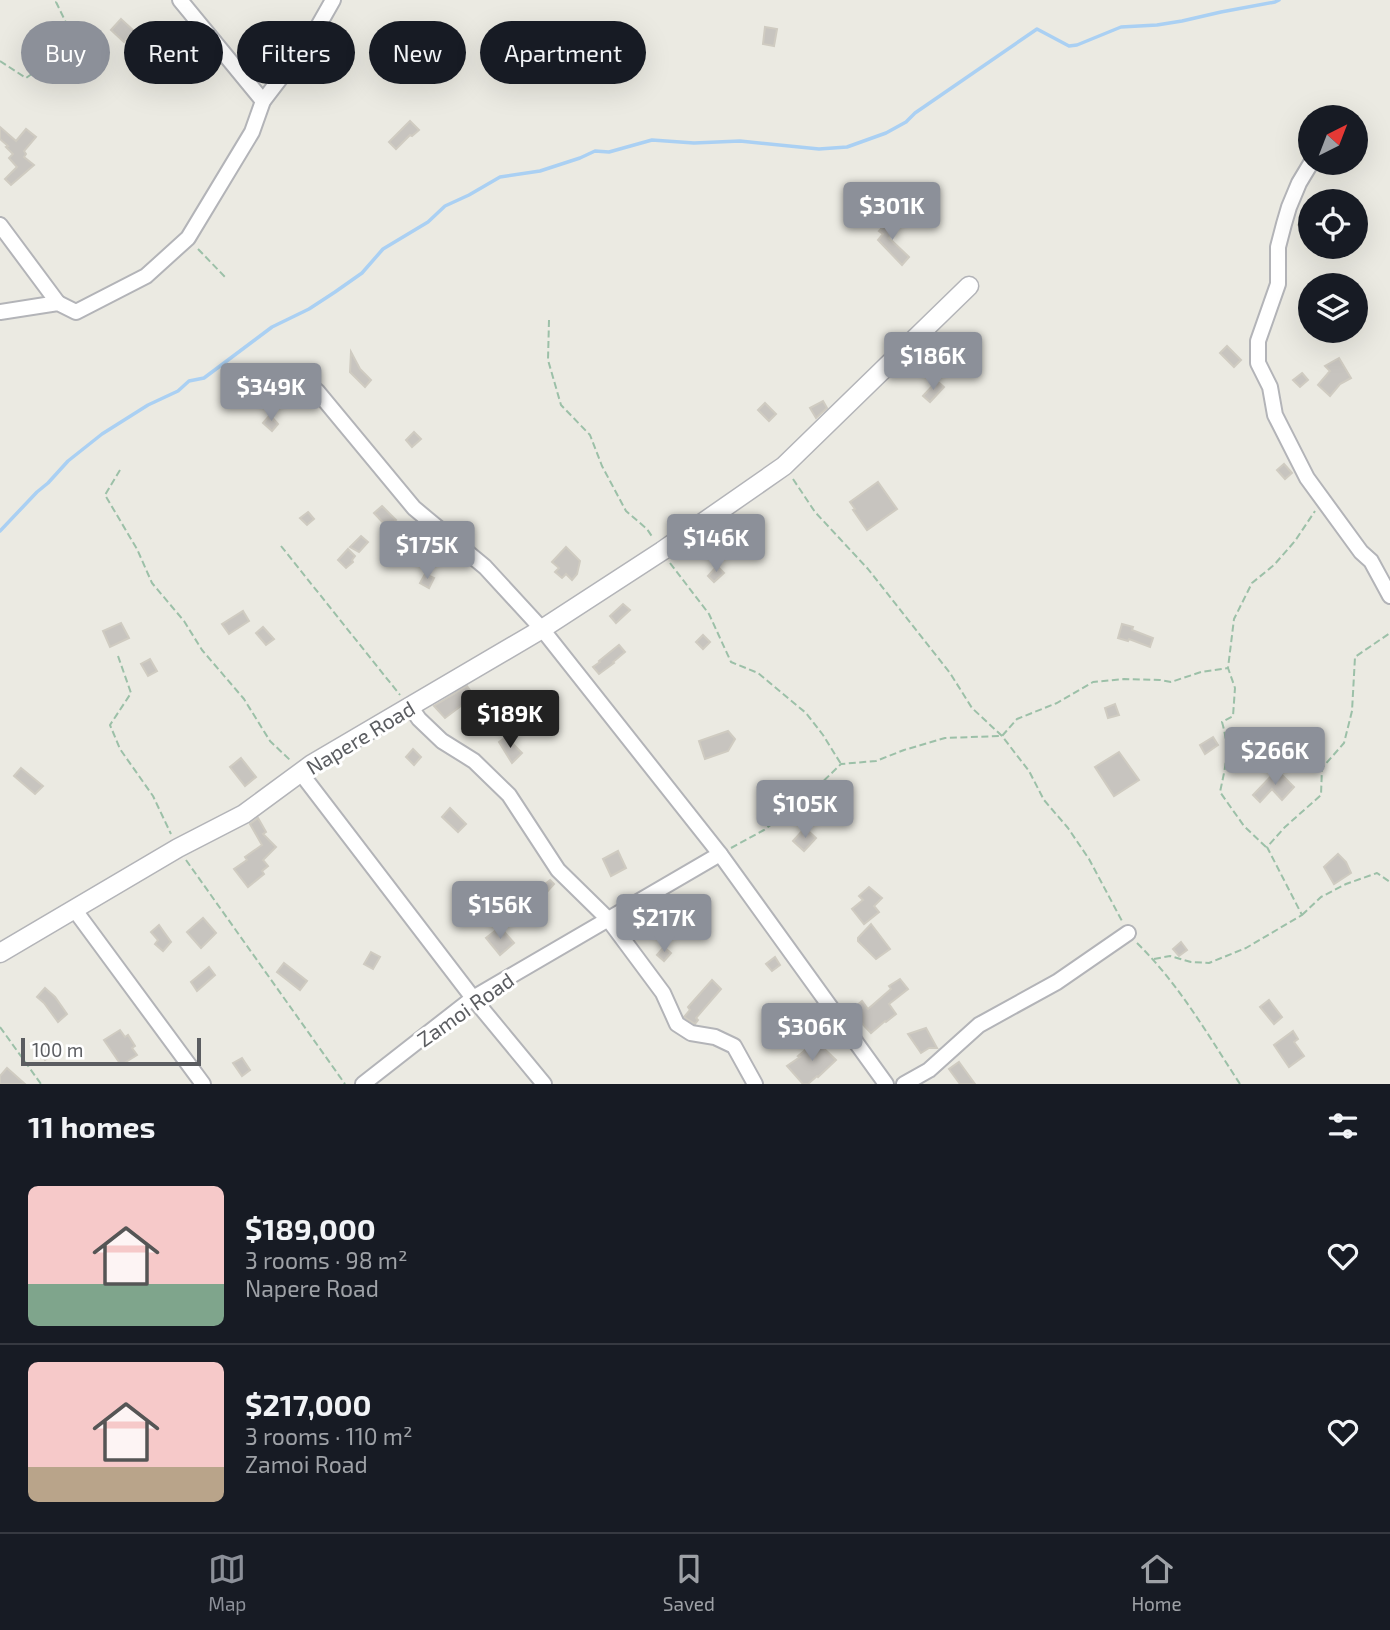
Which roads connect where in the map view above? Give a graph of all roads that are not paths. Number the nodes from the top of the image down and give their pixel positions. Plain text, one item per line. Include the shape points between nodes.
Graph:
1 (180, 0) edge
2 (333, 0) edge
3 (263, 101) junction
4 (1304, 175) edge
5 (0, 225) edge
6 (969, 286) dead end
7 (58, 303) junction
8 (0, 312) edge
9 (317, 391) dead end
10 (1390, 596) edge
11 (542, 629) junction
12 (410, 706) junction
13 (300, 772) junction
14 (720, 854) junction
15 (74, 909) junction
16 (608, 919) junction
17 (1128, 933) road end
18 (0, 953) edge
19 (473, 998) junction
20 (203, 1084) edge
21 (362, 1084) edge
22 (544, 1084) edge
23 (755, 1084) edge
24 (886, 1084) edge
25 (904, 1084) edge

1 - 3 street
2 - 3 street via 312,37
3 - 7 street via 253,132 188,238 146,276 76,312
4 - 10 street via 1278,247 1278,284 1258,341 1258,363 1276,415 1307,478 1371,561
5 - 7 street
6 - 11 street, Napere Road via 784,466
7 - 8 street
9 - 11 street via 414,508 485,567
11 - 12 street, Napere Road
11 - 14 street
12 - 13 street, Napere Road
12 - 16 street via 442,741 474,761 509,794 558,870
13 - 15 street, Napere Road via 244,814
13 - 19 street
14 - 16 street, Zamoi Road
14 - 24 street
15 - 18 street, Napere Road
15 - 20 street
16 - 19 street, Zamoi Road
16 - 23 street via 663,993 677,1024 734,1046
17 - 25 street via 1057,982 979,1025 929,1070
19 - 21 street, Zamoi Road
19 - 22 street

